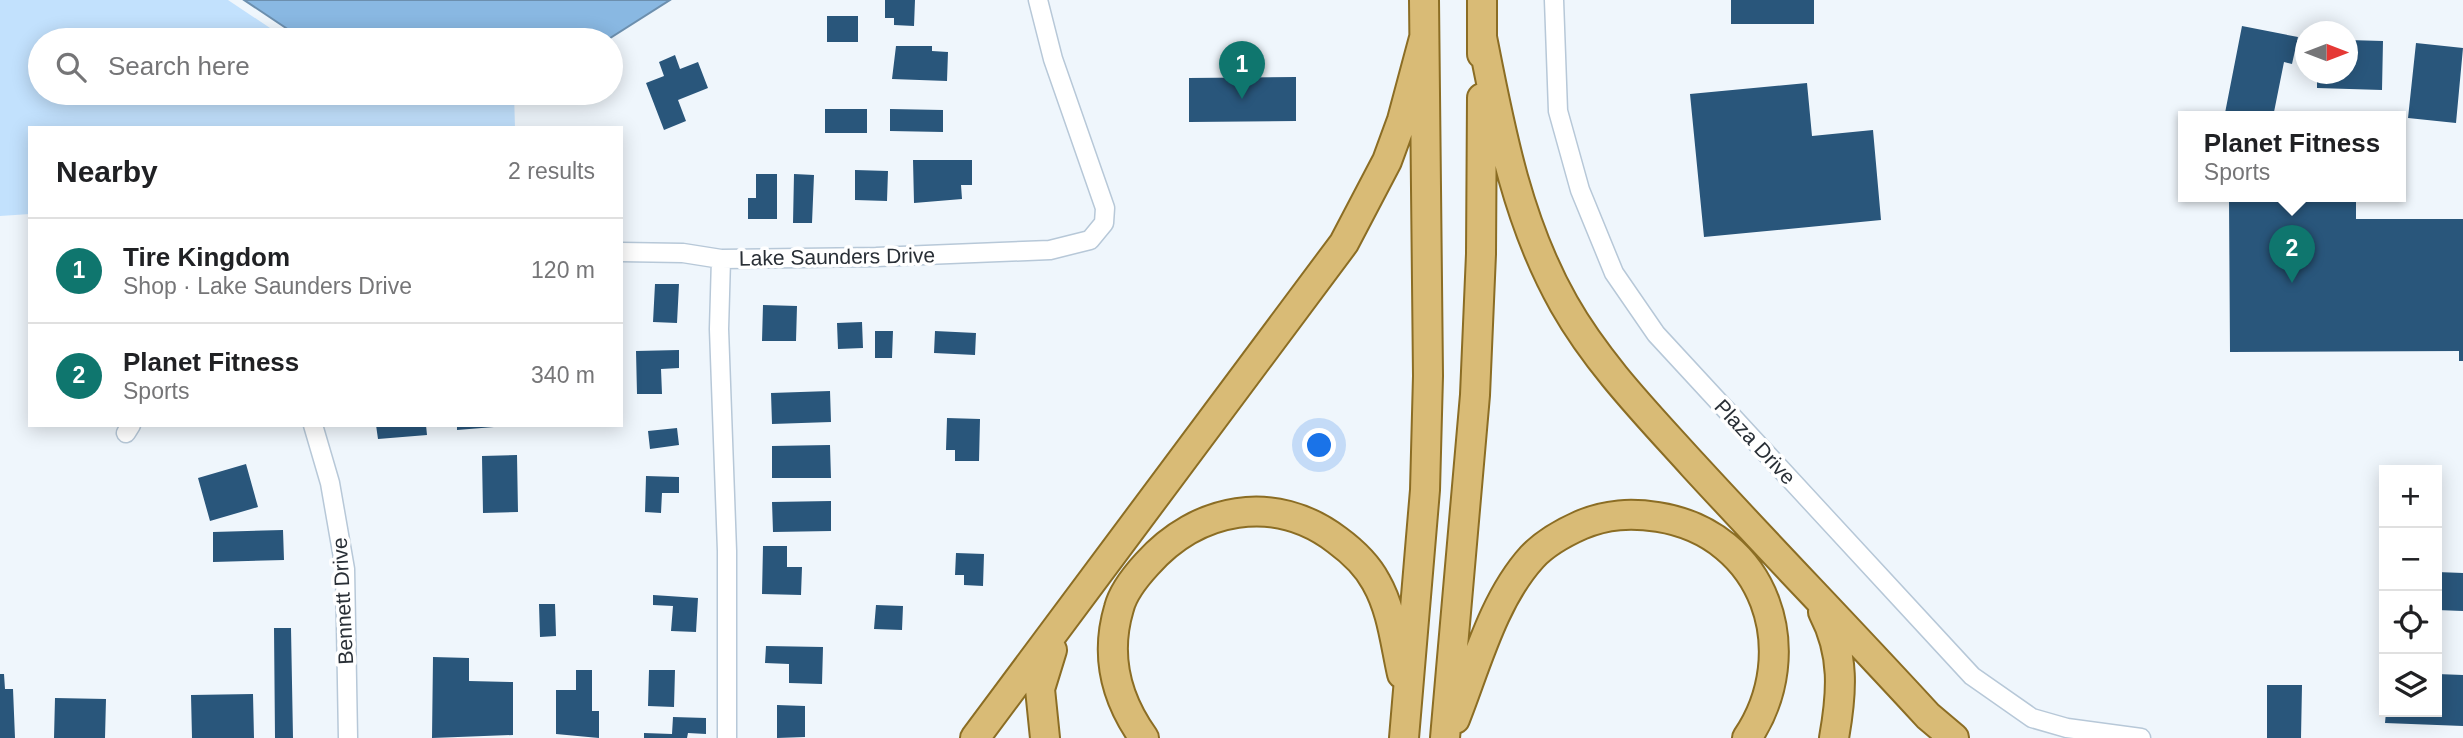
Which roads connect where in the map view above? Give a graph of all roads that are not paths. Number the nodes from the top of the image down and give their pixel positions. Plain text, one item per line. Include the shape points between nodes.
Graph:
1 (1038, 0) edge
2 (1424, 0) edge
3 (1482, 0) edge
4 (1554, 0) edge
5 (1482, 37) junction
6 (1424, 38) junction
7 (623, 252) edge
8 (721, 260) junction
9 (314, 427) edge
10 (1814, 594) junction
11 (1062, 625) junction
12 (1408, 700) junction
13 (348, 738) edge
14 (727, 738) edge
15 (975, 738) edge
16 (1045, 738) edge
17 (1144, 738) edge
18 (1404, 738) edge
19 (1446, 738) edge
20 (1747, 738) edge
21 (1834, 738) edge
22 (1954, 738) edge
23 (2141, 738) edge

1 - 8 street, Lake Saunders Drive via 1053,59 1105,208 1104,222 1090,240 1049,250 996,253
2 - 6 main road
3 - 5 main road
4 - 23 street, Plaza Drive via 1558,111 1580,190 1614,273 1656,334 1972,676 2032,718 2067,728
5 - 10 main road via 1517,197 1563,302 1590,347 1626,390
5 - 19 main road via 1475,395
6 - 11 main road via 1387,161 1344,243
6 - 12 main road via 1428,376
7 - 8 street via 683,253
8 - 14 street, Lake Saunders Drive
9 - 13 street, Bennett Drive via 330,483 345,569
10 - 21 main road via 1829,624 1842,676
10 - 22 main road
11 - 15 main road
11 - 16 main road via 1040,690
12 - 17 main road via 1387,606 1365,565 1315,526 1274,513 1238,513 1175,536 1140,572 1119,607 1114,675 1131,720
12 - 18 main road
19 - 20 main road via 1496,616 1531,558 1570,530 1617,514 1691,525 1714,539 1753,576 1772,623 1774,661 1770,693

